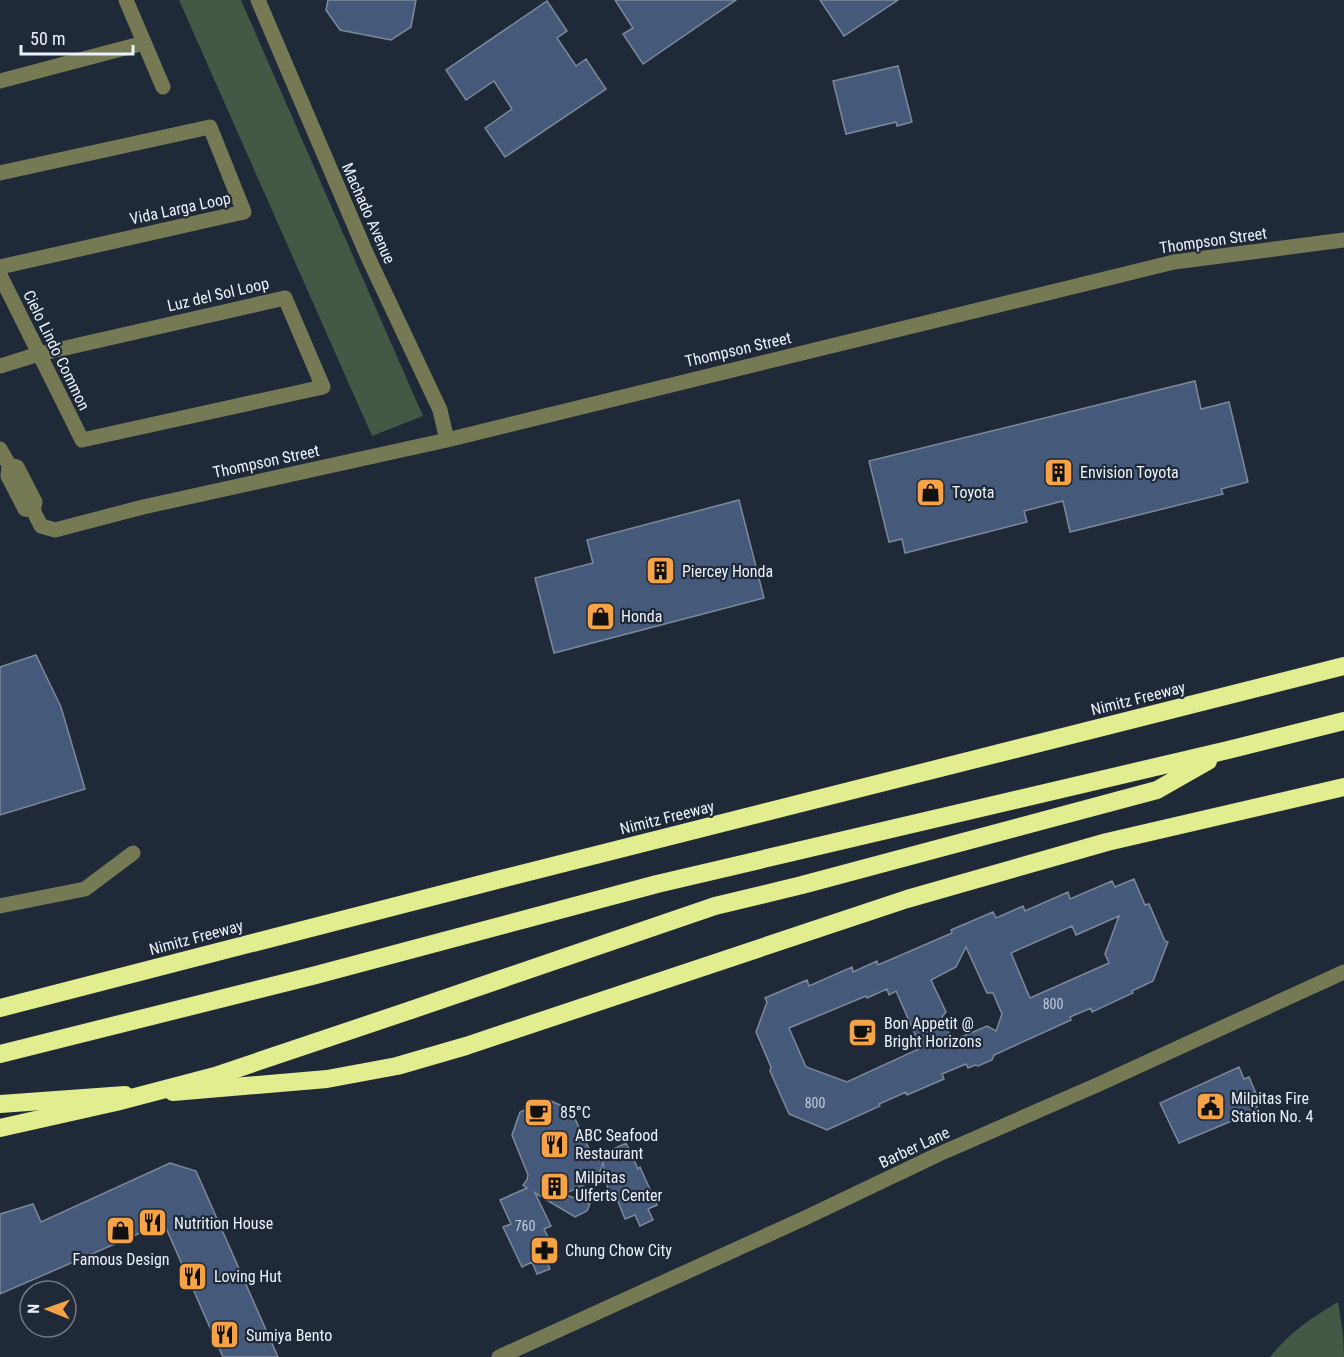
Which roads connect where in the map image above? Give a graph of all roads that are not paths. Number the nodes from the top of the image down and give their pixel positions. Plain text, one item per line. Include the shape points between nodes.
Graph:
1 (126, 0) edge
2 (258, 0) edge
3 (144, 43) junction
4 (0, 81) edge
5 (163, 87) dead end
6 (0, 173) edge
7 (1344, 240) edge
8 (0, 267) edge
9 (0, 275) edge
10 (39, 354) junction
11 (0, 366) edge
12 (447, 440) junction
13 (82, 441) joint
14 (0, 449) edge
15 (1344, 660) edge
16 (1344, 666) edge
17 (1289, 680) junction
18 (1344, 720) edge
19 (1228, 750) junction
20 (1344, 787) edge
21 (133, 853) dead end
22 (0, 906) edge
23 (1344, 972) edge
24 (2, 1007) edge
25 (0, 1054) edge
26 (0, 1104) edge
27 (0, 1128) edge
28 (500, 1357) edge

1 - 3 street
2 - 12 street, Machado Avenue via 440,410
3 - 4 street
3 - 5 street
6 - 8 street, Vida Larga Loop via 210,127 244,212
7 - 12 street, Thompson Street via 1174,262
9 - 10 street, Cielo Lindo Common
10 - 11 street, Luz del Sol Loop
10 - 13 street, Cielo Lindo Common
10 - 13 street, Luz del Sol Loop via 285,297 323,387
12 - 14 street, Thompson Street via 48,528 33,510 35,502 17,467 9,465
15 - 17 highway
16 - 17 highway, Nimitz Freeway
17 - 24 highway, Nimitz Freeway
18 - 19 highway
19 - 25 highway via 657,884
19 - 27 highway, bridge via 1157,790 716,906 215,1076
20 - 26 highway via 1107,842 907,899 397,1066 268,1085
21 - 22 street via 85,889
23 - 28 street, Barber Lane

